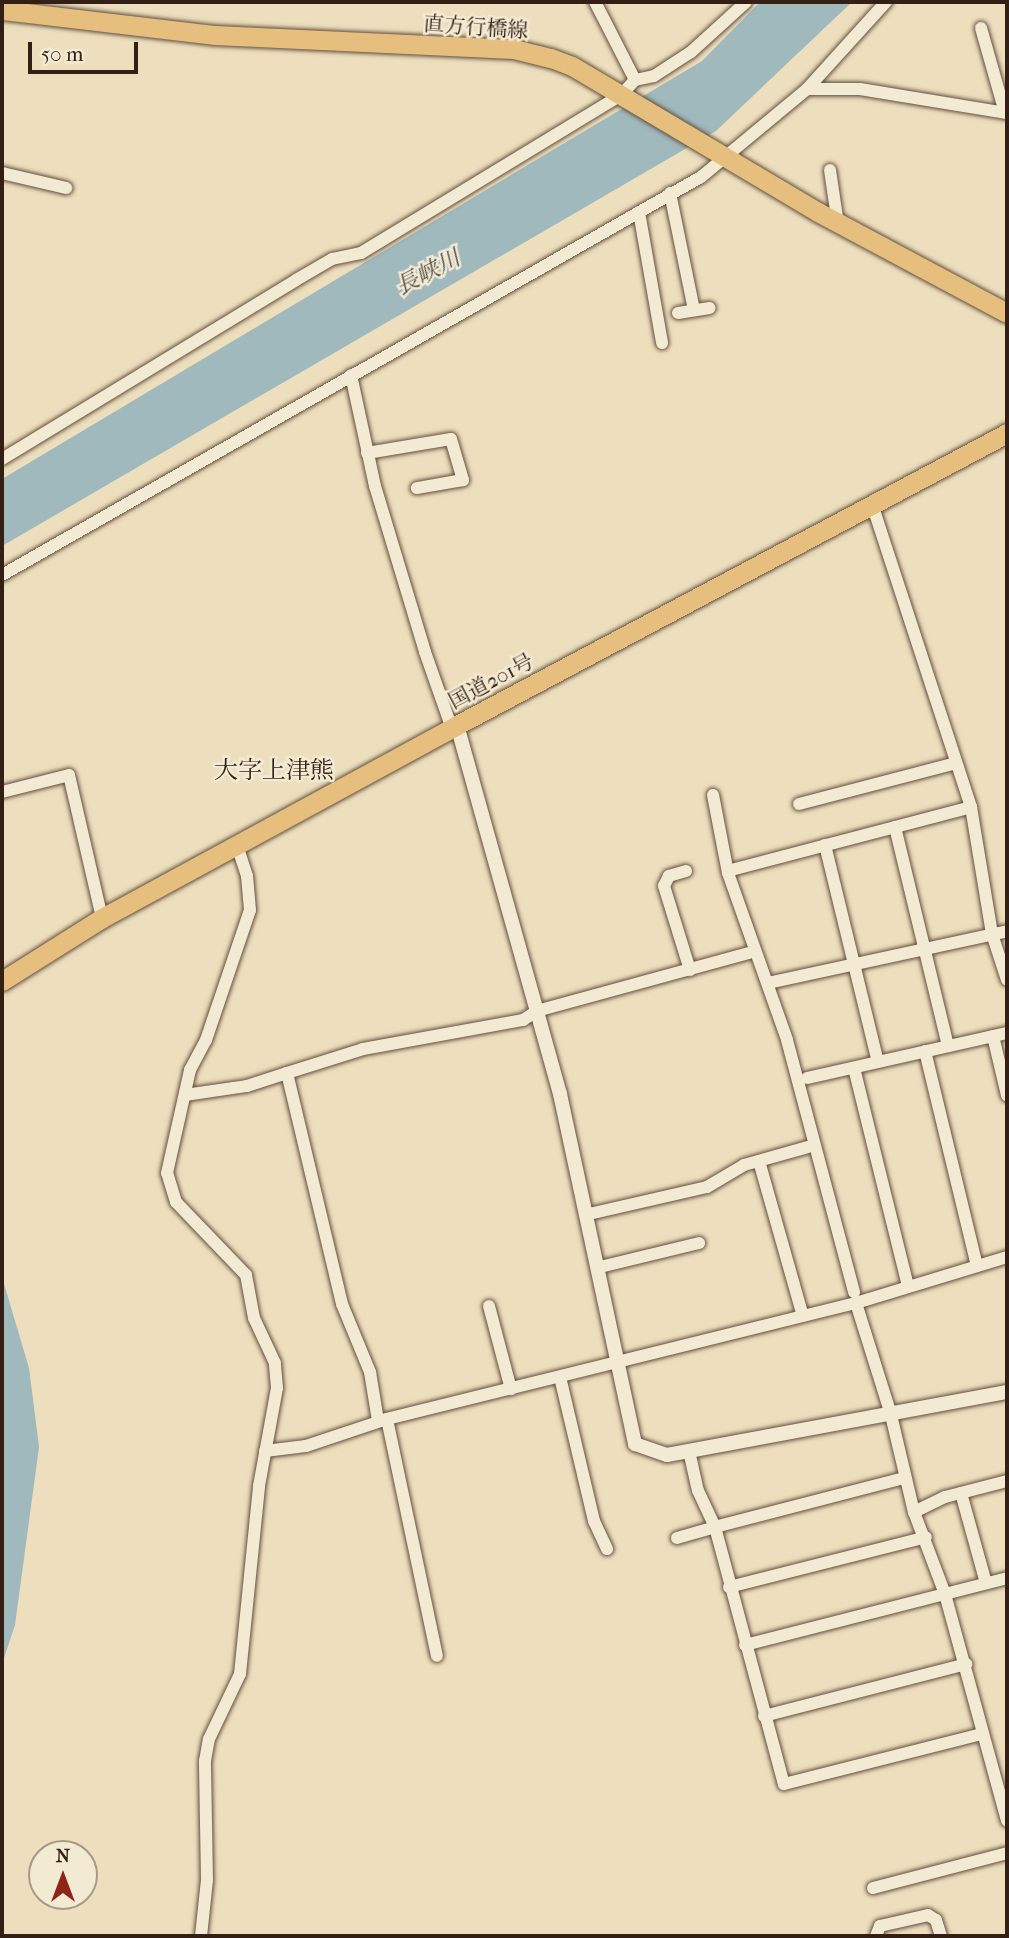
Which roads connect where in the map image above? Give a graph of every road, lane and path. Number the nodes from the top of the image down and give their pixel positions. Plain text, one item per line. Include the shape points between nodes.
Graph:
1 (595, 2) edge
2 (746, 2) edge
3 (886, 2) edge
4 (2, 10) edge
5 (981, 28) dead end
6 (635, 80) junction
7 (807, 89) junction
8 (627, 99) junction
9 (1006, 113) edge
10 (722, 156) junction
11 (830, 170) dead end
12 (2, 173) edge
13 (66, 188) dead end
14 (670, 193) junction
15 (639, 212) junction
16 (838, 224) junction
17 (710, 308) dead end
18 (694, 310) junction
19 (678, 313) dead end
20 (1007, 313) edge
21 (663, 343) dead end
22 (351, 374) junction
23 (1007, 433) edge
24 (367, 453) junction
25 (2, 459) edge
26 (417, 488) dead end
27 (873, 508) junction
28 (2, 575) edge
29 (457, 725) junction
30 (957, 764) junction
31 (2, 792) edge
32 (713, 795) dead end
33 (799, 804) dead end
34 (971, 807) junction
35 (895, 827) junction
36 (237, 845) junction
37 (825, 845) junction
38 (735, 869) dead end
39 (686, 871) dead end
40 (102, 918) junction
41 (1007, 931) edge
42 (992, 934) junction
43 (925, 948) junction
44 (753, 952) junction
45 (855, 963) junction
46 (690, 970) junction
47 (1007, 980) edge
48 (2, 981) edge
49 (772, 982) dead end
50 (537, 1011) junction
51 (1007, 1033) edge
52 (993, 1036) junction
53 (948, 1046) junction
54 (925, 1051) junction
55 (878, 1062) junction
56 (854, 1068) junction
57 (286, 1073) junction
58 (807, 1078) dead end
59 (1007, 1095) edge
60 (184, 1096) junction
61 (808, 1147) dead end
62 (759, 1161) junction
63 (589, 1214) junction
64 (699, 1243) dead end
65 (1007, 1257) edge
66 (977, 1266) junction
67 (600, 1267) junction
68 (908, 1286) junction
69 (855, 1298) junction
70 (489, 1306) dead end
71 (803, 1316) junction
72 (619, 1361) junction
73 (560, 1377) junction
74 (511, 1389) junction
75 (1007, 1392) edge
76 (891, 1415) junction
77 (382, 1420) junction
78 (265, 1451) junction
79 (689, 1451) junction
80 (904, 1478) junction
81 (1007, 1481) edge
82 (961, 1493) junction
83 (914, 1512) junction
84 (715, 1527) junction
85 (926, 1537) junction
86 (677, 1538) dead end
87 (607, 1549) dead end
88 (1007, 1578) edge
89 (986, 1583) junction
90 (729, 1587) junction
91 (945, 1594) junction
92 (745, 1645) junction
93 (437, 1656) dead end
94 (965, 1664) junction
95 (764, 1716) junction
96 (982, 1734) junction
97 (1007, 1821) edge
98 (1007, 1853) edge
99 (873, 1888) dead end
100 (201, 1936) edge
101 (876, 1936) edge
102 (941, 1936) edge

1 - 6 street
2 - 6 street via 691,52 654,76
3 - 7 street
4 - 8 main road, 直方行橋線 via 226,36 514,49 572,66
5 - 9 street
6 - 8 street
7 - 9 street via 860,89
7 - 10 street
8 - 10 main road, 直方行橋線
8 - 25 street via 361,253 332,259
10 - 14 street
10 - 16 main road, 直方行橋線
11 - 16 street
12 - 13 street
14 - 15 street
14 - 18 street
15 - 21 street
15 - 22 street
16 - 20 main road, 直方行橋線
17 - 18 street
18 - 19 street
22 - 24 street
22 - 28 street
23 - 27 main road, 国道201号
24 - 26 street via 451,439 463,480
24 - 29 street via 425,652 449,720
27 - 29 main road, 国道201号
27 - 30 street
29 - 36 main road, 国道201号
29 - 50 street
30 - 33 street
30 - 34 street
31 - 40 street via 69,775
32 - 44 street via 728,873
34 - 35 street
34 - 42 street
35 - 37 street
35 - 43 street
36 - 40 main road, 国道201号
36 - 60 street via 247,876 250,910
37 - 38 street
37 - 45 street
39 - 46 street via 669,876 664,886
40 - 48 main road, 国道201号
41 - 42 street
42 - 43 street
42 - 47 street
43 - 45 street
43 - 53 street
44 - 46 street
44 - 69 street via 787,1040
45 - 49 street
45 - 55 street
46 - 50 street
50 - 57 street via 523,1020 363,1049
50 - 63 street
51 - 52 street
52 - 53 street
52 - 59 street
53 - 54 street
54 - 55 street
54 - 66 street
55 - 56 street
56 - 58 street
56 - 68 street
57 - 60 street via 247,1086
57 - 77 street via 342,1304
60 - 78 street via 170,1154 168,1185 176,1202 246,1275 254,1318 275,1363 274,1413
61 - 62 street
62 - 63 street via 707,1187
62 - 71 street
63 - 67 street
64 - 67 street
65 - 66 street
66 - 68 street
67 - 72 street
68 - 69 street
69 - 71 street
69 - 76 street
70 - 74 street
71 - 72 street
72 - 73 street
72 - 79 street via 635,1444 667,1455
73 - 74 street
73 - 87 street via 594,1521
74 - 77 street
75 - 76 street
76 - 79 street
76 - 80 street
77 - 78 street via 306,1446
77 - 93 street
78 - 100 street via 240,1674 209,1739 205,1761 207,1881
79 - 84 street via 698,1491
80 - 83 street
80 - 84 street
81 - 82 street
82 - 83 street
82 - 89 street
83 - 85 street
84 - 86 street
84 - 90 street
85 - 90 street
85 - 91 street
88 - 89 street
89 - 91 street
90 - 92 street
91 - 92 street
91 - 94 street
92 - 95 street
94 - 95 street
94 - 96 street
95 - 96 street via 784,1784
96 - 97 street
98 - 99 street
101 - 102 street via 880,1926 928,1915 936,1920

